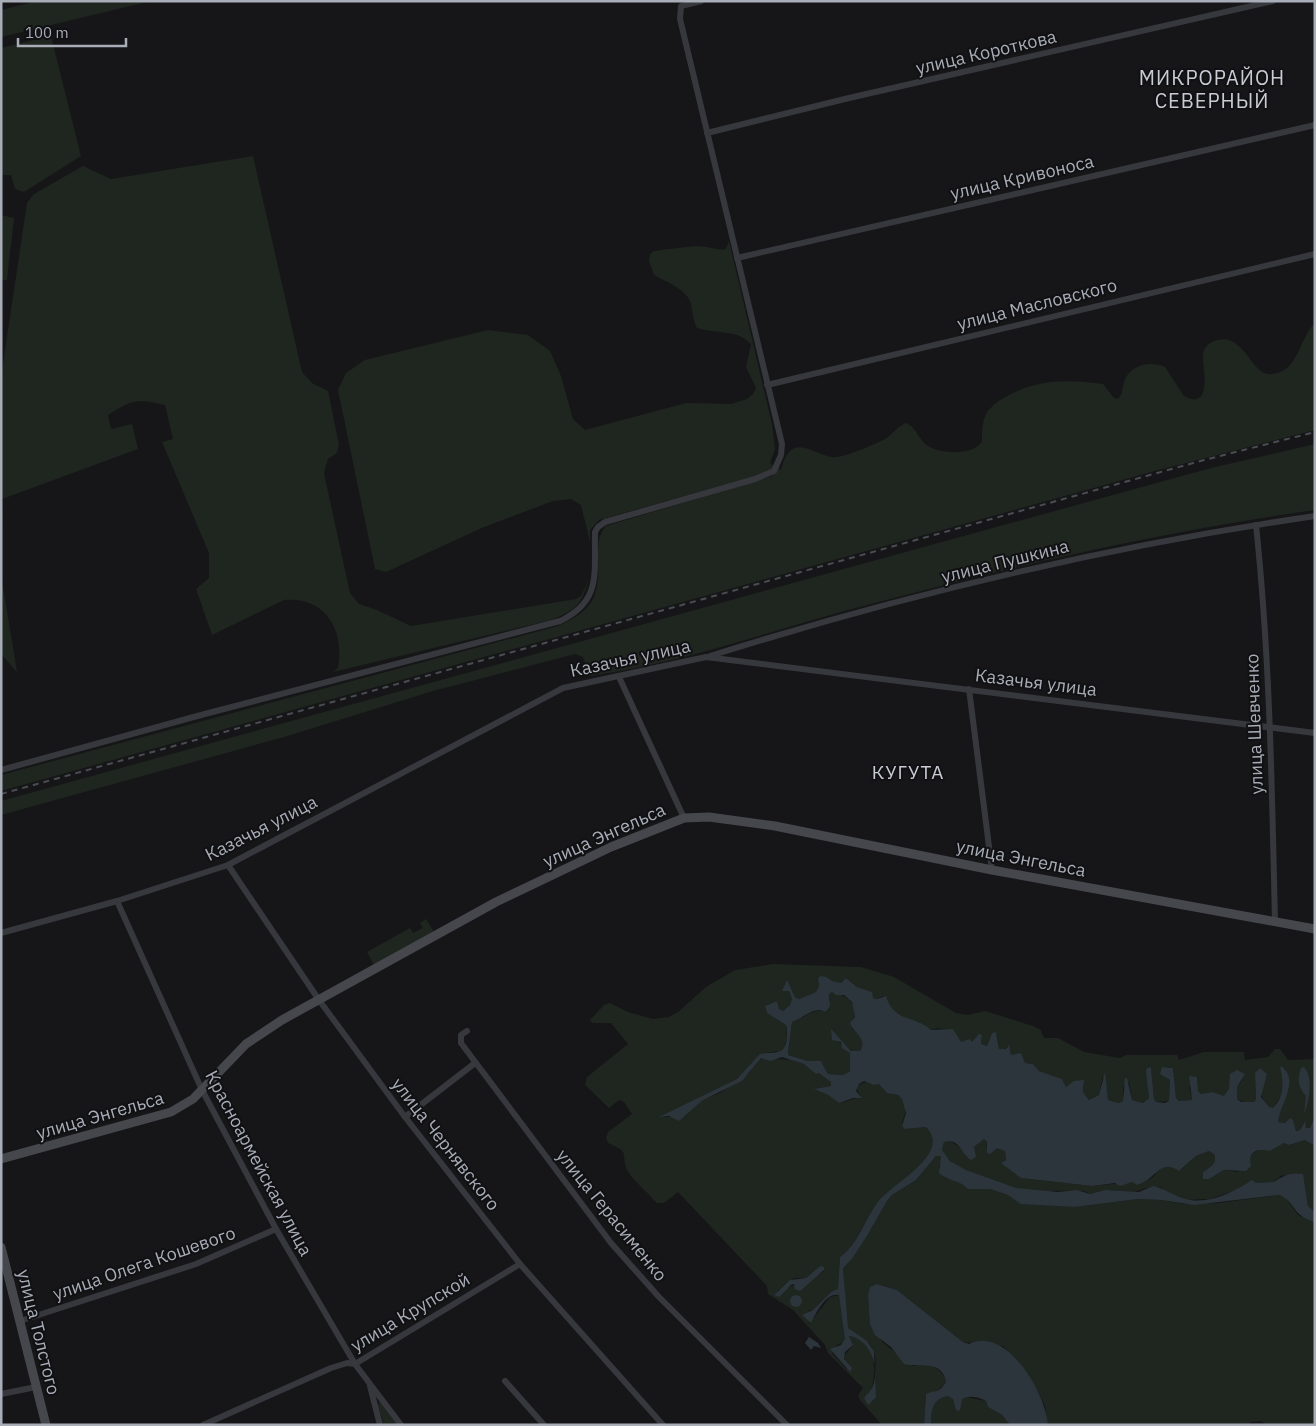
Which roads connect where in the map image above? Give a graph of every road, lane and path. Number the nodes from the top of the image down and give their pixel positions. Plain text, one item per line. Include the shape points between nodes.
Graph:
1 (701, 1) edge
2 (1273, 1) edge
3 (1315, 125) edge
4 (707, 133) junction
5 (1315, 254) edge
6 (737, 258) junction
7 (767, 385) junction
8 (1315, 516) edge
9 (1256, 524) junction
10 (706, 657) junction
11 (619, 677) junction
12 (969, 689) junction
13 (1270, 727) junction
14 (1315, 733) edge
15 (1, 770) edge
16 (684, 818) junction
17 (228, 865) junction
18 (992, 870) junction
19 (117, 901) junction
20 (1276, 923) junction
21 (1315, 930) edge
22 (1, 933) edge
23 (318, 1000) junction
24 (467, 1030) dead end
25 (475, 1063) junction
26 (202, 1090) junction
27 (405, 1117) junction
28 (1, 1159) edge
29 (276, 1229) junction
30 (1, 1247) edge
31 (520, 1264) junction
32 (20, 1320) junction
33 (355, 1364) junction
34 (505, 1381) dead end
35 (369, 1383) junction
36 (36, 1387) junction
37 (1, 1394) edge
38 (46, 1425) edge
39 (203, 1425) edge
40 (380, 1425) edge
41 (401, 1425) edge
42 (544, 1425) edge
43 (663, 1425) edge
44 (788, 1425) edge

1 - 4 street via 681,6 680,19
2 - 4 street, улица Короткова
3 - 6 street, улица Кривоноса
4 - 6 street
5 - 7 street, улица Масловского
6 - 7 street
7 - 15 street via 782,444 774,471 598,526 590,596 575,614 560,621
8 - 9 street, улица Пушкина
9 - 10 street, улица Пушкина via 1034,569 802,627
9 - 13 street, улица Шевченко
10 - 11 street, Казачья улица
10 - 12 street, Казачья улица
11 - 16 street
11 - 17 street, Казачья улица via 575,684 548,695
12 - 13 street, Казачья улица
12 - 18 street
13 - 14 street, Казачья улица
13 - 20 street, улица Шевченко
16 - 18 street, улица Энгельса via 709,817 775,826
16 - 23 street, улица Энгельса via 536,882
17 - 19 street, Казачья улица
17 - 23 street, улица Чернявского
18 - 20 street, улица Энгельса
19 - 22 street, Казачья улица
19 - 26 street, Красноармейская улица
20 - 21 street, улица Энгельса
23 - 26 street, улица Энгельса via 258,1035
23 - 27 street, улица Чернявского
24 - 25 street, улица Герасименко via 460,1040
25 - 27 street
25 - 44 street, улица Герасименко via 611,1243 659,1297
26 - 28 street, улица Энгельса via 188,1102 160,1116
26 - 29 street, Красноармейская улица
27 - 31 street, улица Чернявского
29 - 32 street, улица Олега Кошевого via 196,1264
29 - 33 street, Красноармейская улица
30 - 32 street, улица Толстого
31 - 33 street, улица Крупской
31 - 43 street, улица Чернявского
32 - 36 street, улица Толстого
33 - 35 street, Красноармейская улица
33 - 39 street, улица Крупской via 331,1368
34 - 42 street
35 - 40 street
35 - 41 street, Красноармейская улица
36 - 37 street
36 - 38 street, улица Толстого

